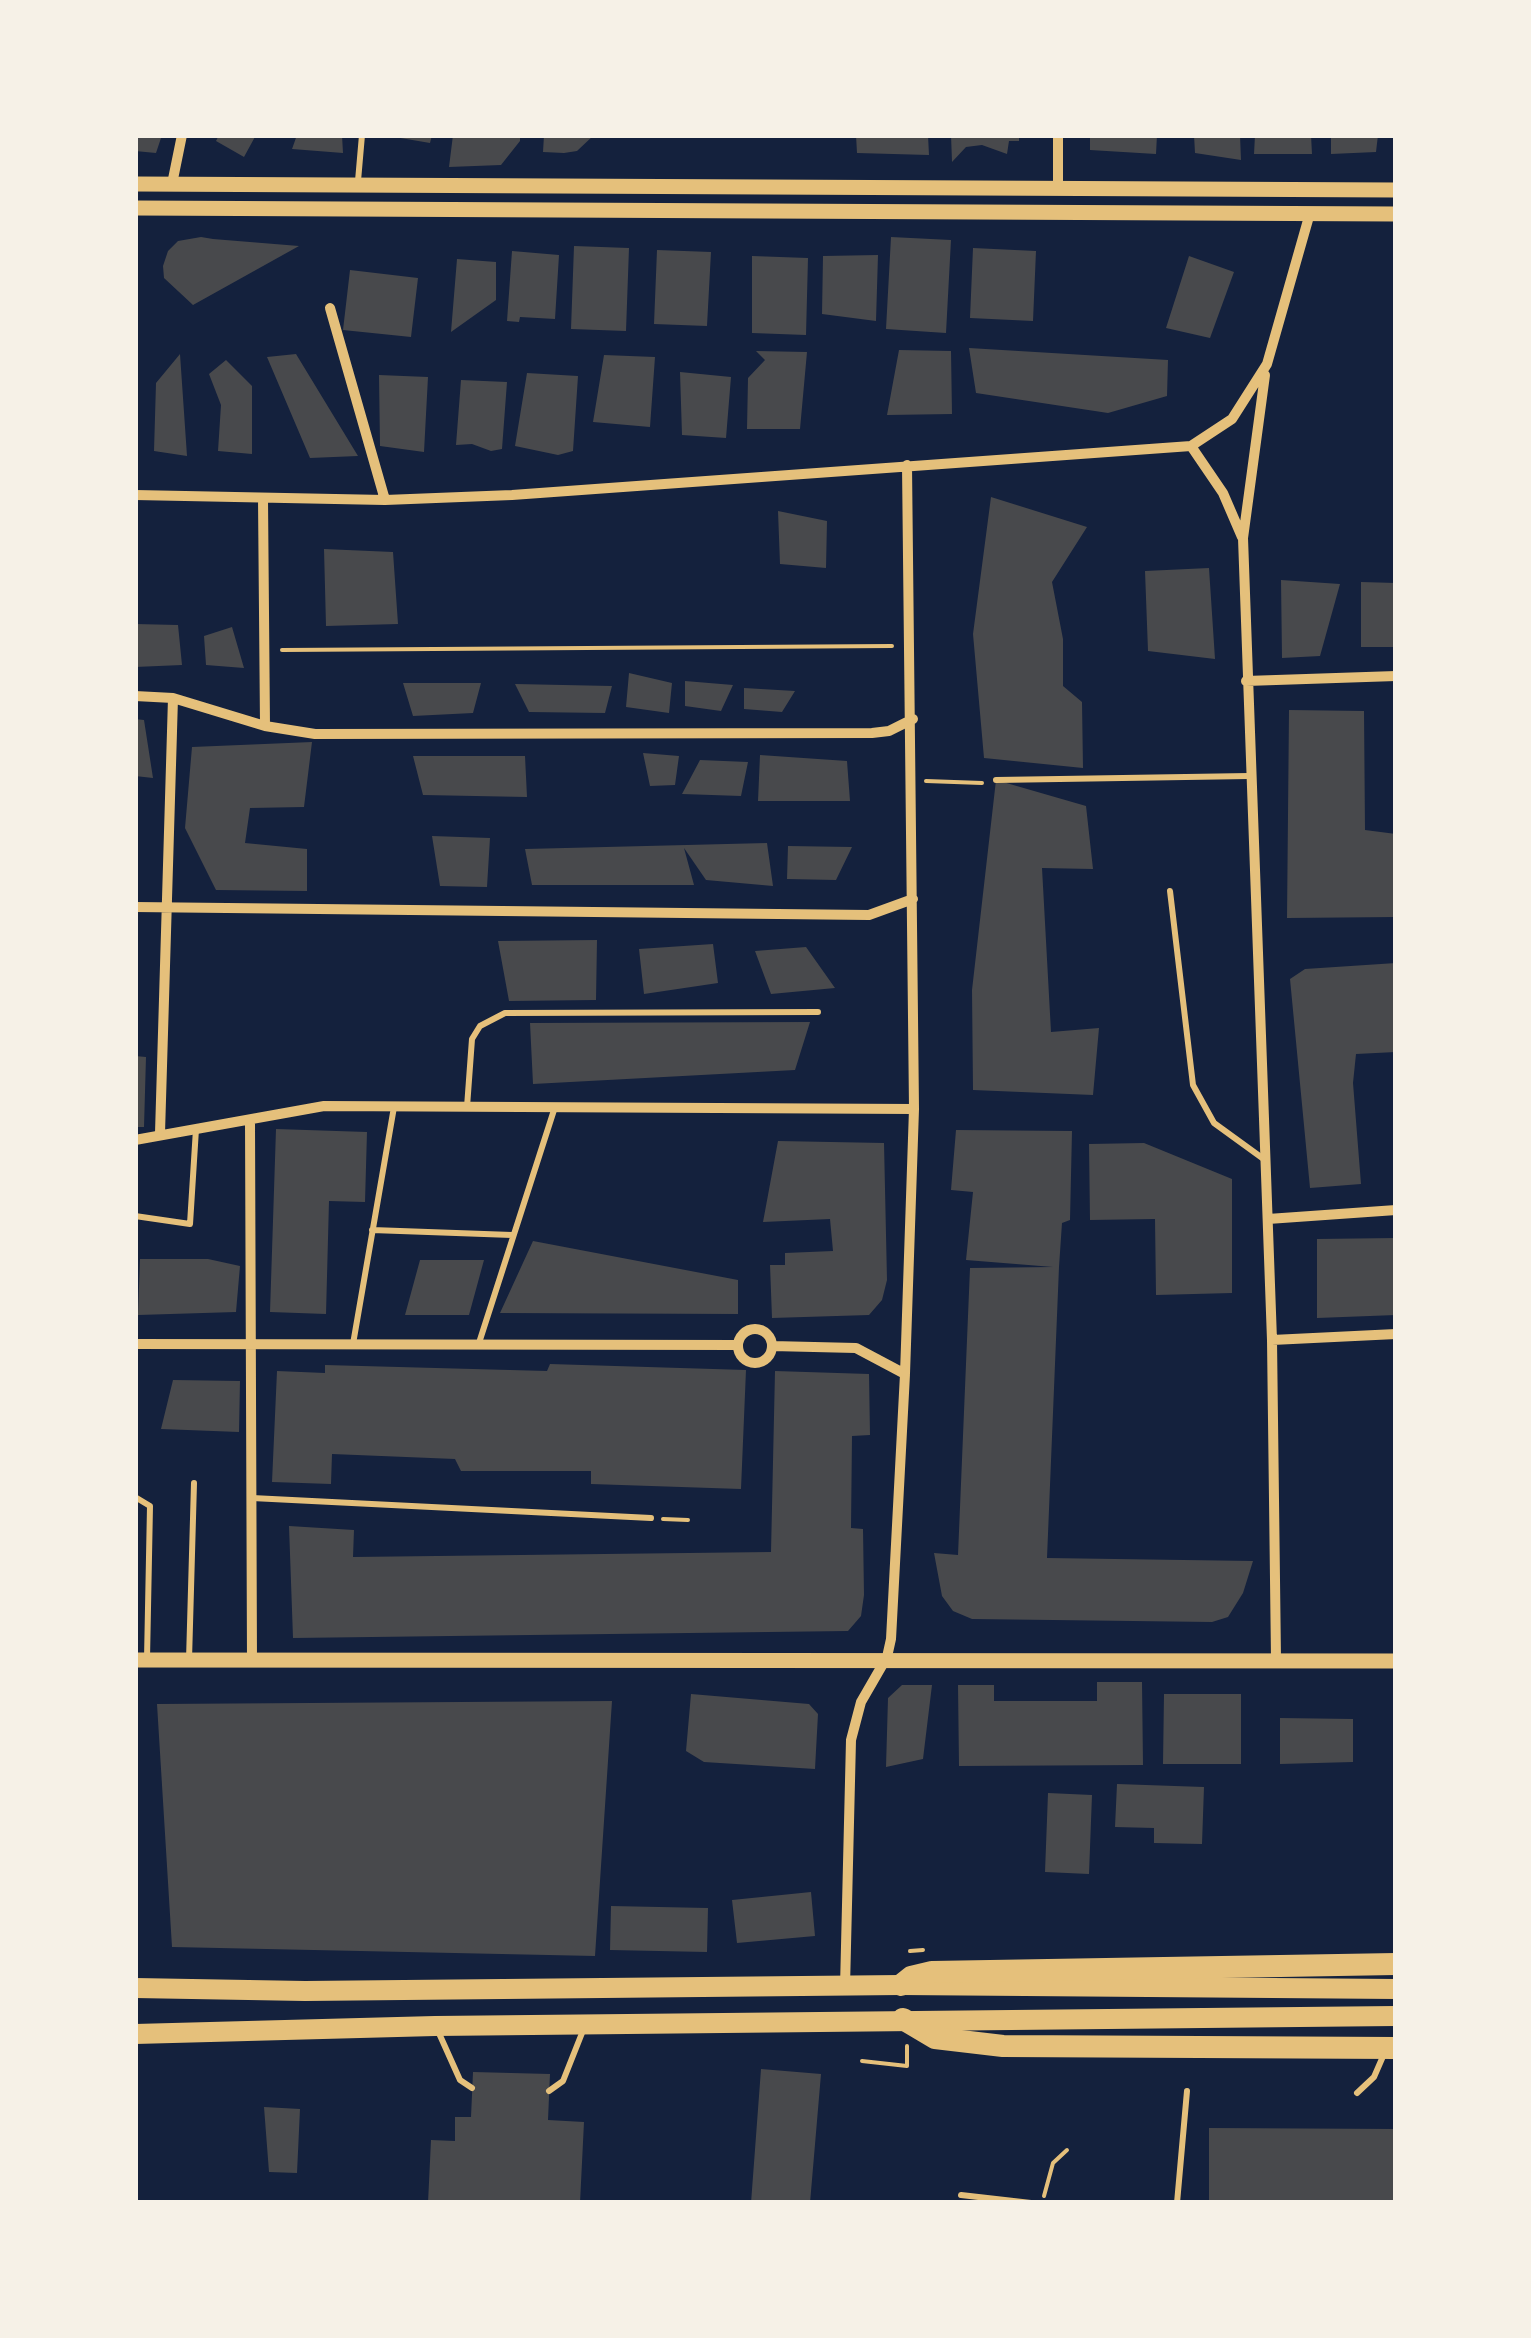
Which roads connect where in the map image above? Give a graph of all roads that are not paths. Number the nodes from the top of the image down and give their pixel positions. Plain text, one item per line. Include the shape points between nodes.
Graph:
1 (182, 135) edge
2 (362, 135) edge
3 (1058, 135) edge
4 (135, 184) edge
5 (172, 184) junction
6 (357, 188) junction
7 (1058, 189) junction
8 (1396, 190) edge
9 (135, 208) edge
10 (1310, 213) junction
11 (1396, 214) edge
12 (330, 308) dead end
13 (1267, 364) junction
14 (1191, 446) junction
15 (907, 465) junction
16 (135, 495) edge
17 (262, 499) junction
18 (385, 500) junction
19 (1242, 538) junction
20 (1396, 676) edge
21 (1246, 681) junction
22 (135, 696) edge
23 (172, 698) junction
24 (913, 720) junction
25 (265, 726) junction
26 (1249, 776) junction
27 (993, 781) road end
28 (1170, 891) dead end
29 (914, 899) junction
30 (135, 907) edge
31 (168, 908) junction
32 (818, 1012) dead end
33 (394, 1107) junction
34 (467, 1109) junction
35 (554, 1110) junction
36 (914, 1110) junction
37 (250, 1122) junction
38 (196, 1129) junction
39 (160, 1134) junction
40 (135, 1140) edge
41 (1266, 1161) junction
42 (1396, 1210) edge
43 (135, 1216) edge
44 (1268, 1219) junction
45 (372, 1230) junction
46 (512, 1235) junction
47 (1396, 1334) edge
48 (1272, 1340) junction
49 (135, 1344) edge
50 (253, 1344) junction
51 (352, 1346) junction
52 (738, 1346) junction
53 (772, 1346) junction
54 (478, 1348) junction
55 (904, 1374) junction
56 (194, 1483) dead end
57 (135, 1497) edge
58 (252, 1498) junction
59 (651, 1518) road end
60 (887, 1657) junction
61 (1276, 1659) junction
62 (141, 1660) edge
63 (189, 1661) junction
64 (1396, 1661) edge
65 (252, 1663) junction
66 (1396, 1964) edge
67 (901, 1986) junction
68 (845, 1987) junction
69 (135, 1988) edge
70 (1396, 1989) edge
71 (1396, 2016) edge
72 (903, 2019) junction
73 (586, 2025) junction
74 (435, 2026) junction
75 (135, 2034) edge
76 (1390, 2048) edge
77 (472, 2088) dead end
78 (550, 2091) dead end
79 (1187, 2091) dead end
80 (1357, 2093) dead end
81 (962, 2195) dead end
82 (1034, 2203) edge
83 (1178, 2203) edge

1 - 5 street
2 - 6 lane
3 - 7 street
4 - 5 street
5 - 6 street
6 - 7 street
7 - 8 street
9 - 10 street
10 - 11 street
10 - 13 street
12 - 18 street
13 - 14 street via 1232,419
13 - 19 street
14 - 15 street
14 - 19 street via 1223,493
15 - 18 street
15 - 24 street
16 - 17 street
17 - 18 street
17 - 25 street
19 - 21 street
20 - 21 street
21 - 26 street
22 - 23 street
23 - 25 street
23 - 31 street
24 - 25 street via 872,733 315,734
24 - 29 street
26 - 27 lane
26 - 41 street
28 - 41 lane via 1194,1085 1214,1123
29 - 31 street via 869,915
29 - 36 street
30 - 31 street
31 - 39 street
32 - 34 lane via 504,1012 472,1039
33 - 34 street
33 - 37 street via 324,1106
33 - 45 lane
34 - 35 street
35 - 36 street
35 - 46 lane
36 - 55 street
37 - 38 street
37 - 50 street
38 - 39 street
38 - 43 lane via 190,1224
39 - 40 street
41 - 44 street
42 - 44 street
44 - 48 street
45 - 46 lane
45 - 51 lane
46 - 54 lane
47 - 48 street
48 - 61 street
49 - 50 street
50 - 51 street
50 - 58 street
51 - 54 street
52 - 53 street via 756,1329 768,1334
52 - 53 street via 742,1358 755,1363
52 - 54 street
53 - 55 street via 856,1348
55 - 60 street
56 - 63 lane
57 - 62 lane via 150,1506
58 - 59 lane
58 - 65 street
60 - 61 street
60 - 65 street
60 - 68 street via 861,1702 851,1740
61 - 64 street
62 - 63 street
63 - 65 street
66 - 67 highway via 932,1972
67 - 68 main road
67 - 70 main road
68 - 69 main road
71 - 72 main road
72 - 73 main road
72 - 76 highway via 924,2034 1002,2046
73 - 74 main road
73 - 78 lane via 562,2081
74 - 75 main road
74 - 77 lane via 460,2080
76 - 80 lane
79 - 83 lane
81 - 82 lane

